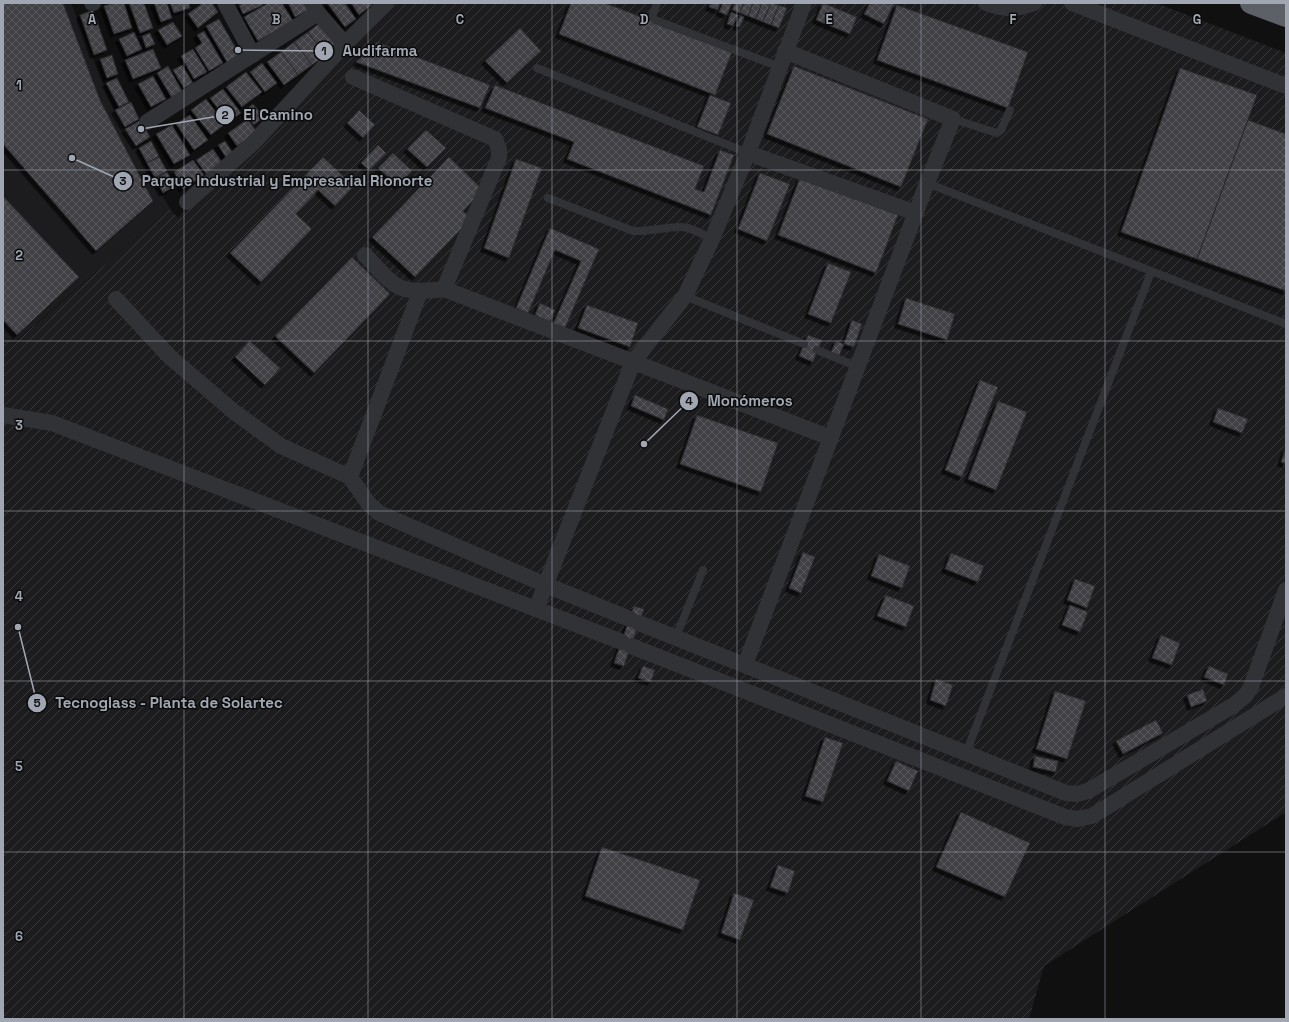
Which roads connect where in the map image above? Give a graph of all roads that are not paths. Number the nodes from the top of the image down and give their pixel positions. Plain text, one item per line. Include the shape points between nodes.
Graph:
1 (225, 3) edge
2 (386, 3) edge
3 (657, 3) edge
4 (804, 3) edge
5 (986, 3) edge
6 (1034, 3) edge
7 (1072, 3) edge
8 (1251, 3) edge
9 (315, 8) edge
10 (1286, 16) edge
11 (345, 44) junction
12 (785, 51) junction
13 (253, 55) junction
14 (780, 67) junction
15 (537, 68) dead end
16 (353, 77) dead end
17 (1286, 86) edge
18 (1010, 110) dead end
19 (953, 119) junction
20 (147, 122) dead end
21 (748, 153) junction
22 (927, 183) junction
23 (548, 198) dead end
24 (186, 202) dead end
25 (916, 213) junction
26 (712, 238) junction
27 (365, 255) dead end
28 (1151, 272) junction
29 (444, 289) junction
30 (420, 292) junction
31 (685, 296) junction
32 (116, 299) dead end
33 (1286, 324) edge
34 (804, 344) dead end
35 (818, 350) dead end
36 (633, 362) junction
37 (858, 367) junction
38 (3, 415) edge
39 (831, 438) junction
40 (350, 476) junction
41 (703, 570) dead end
42 (546, 585) junction
43 (1286, 590) edge
44 (536, 609) junction
45 (676, 637) junction
46 (745, 664) junction
47 (1286, 696) edge
48 (966, 753) junction

1 - 13 street
2 - 11 street
3 - 14 lane via 652,14 655,20
4 - 12 street
5 - 6 street via 1003,9 1018,9
7 - 17 street
8 - 10 highway
9 - 11 street
9 - 13 street
11 - 24 street via 253,143
12 - 14 street
12 - 19 street
13 - 20 street
14 - 21 street
15 - 21 lane
16 - 29 street via 495,139 499,158
18 - 19 lane via 1001,130 997,132
19 - 22 street
21 - 25 street
21 - 26 street
22 - 25 street
22 - 28 lane
23 - 26 lane via 632,231 680,227
25 - 37 street
26 - 31 street
27 - 30 street via 393,284 406,290
28 - 33 lane
28 - 48 lane
29 - 30 street
29 - 36 street
30 - 40 street
31 - 34 lane
31 - 36 street
32 - 40 street via 170,357 233,412 281,446
35 - 37 lane
36 - 39 street
36 - 42 street
37 - 39 street
38 - 44 street via 52,422
39 - 46 street
40 - 42 street via 368,504 379,513
41 - 45 lane
42 - 44 street
42 - 45 street
43 - 48 street via 1251,687 1245,696 1234,705 1088,791 1066,793
44 - 47 street via 1064,817 1078,819 1092,816
45 - 46 street
46 - 48 street

